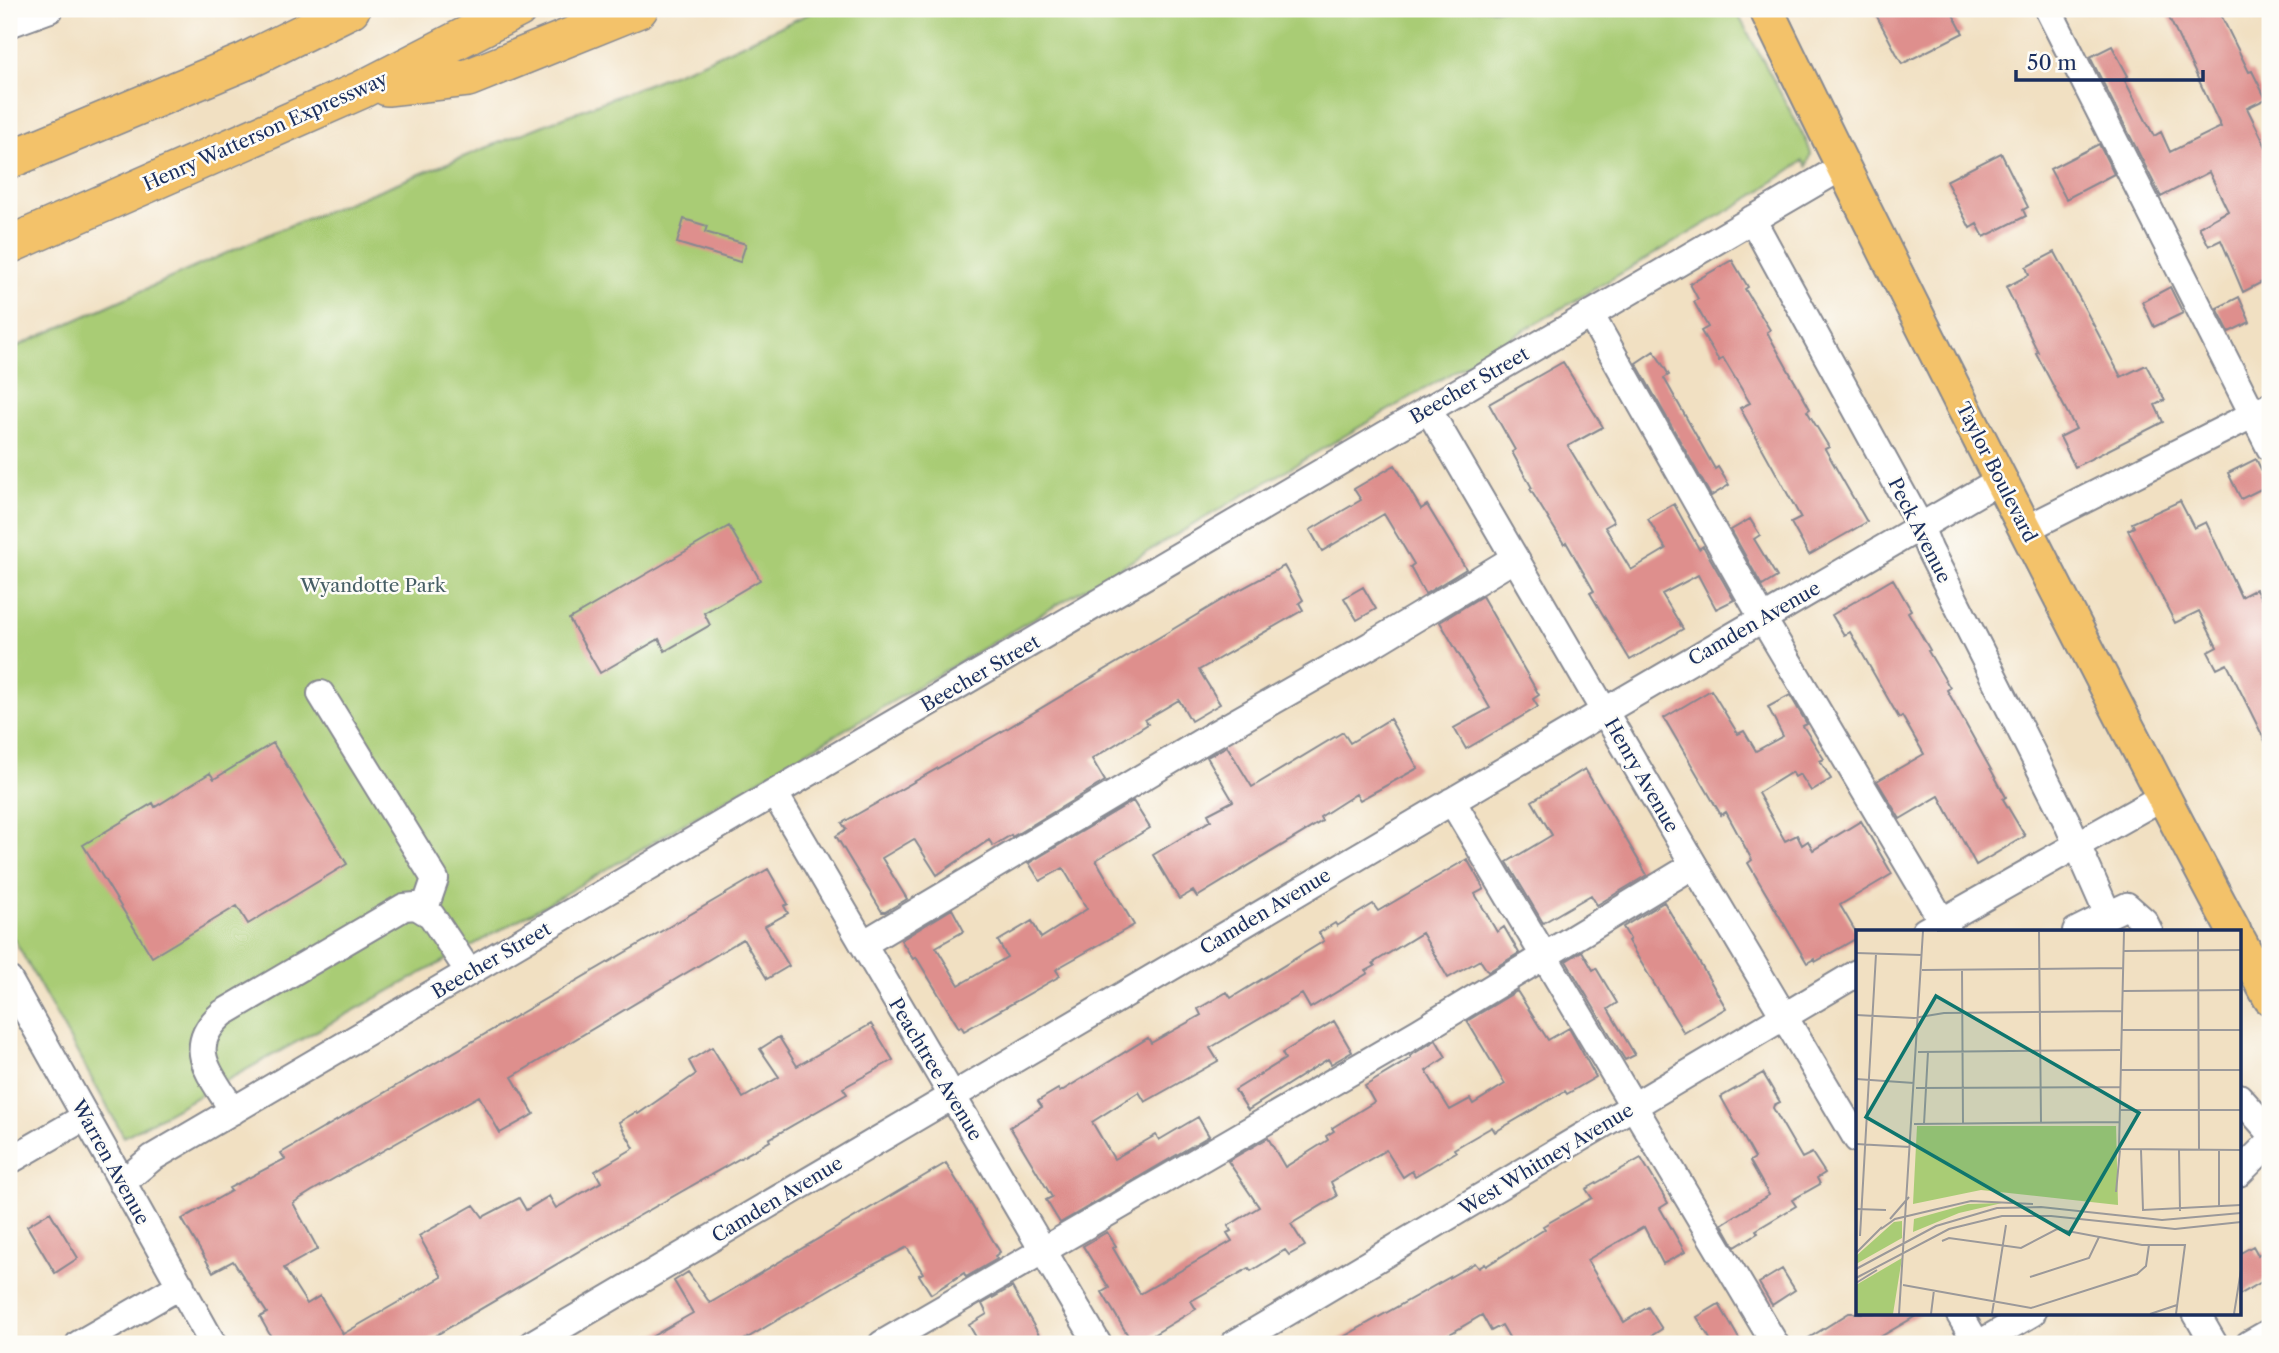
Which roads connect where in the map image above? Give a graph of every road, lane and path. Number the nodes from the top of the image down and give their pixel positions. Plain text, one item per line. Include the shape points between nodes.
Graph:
1 (50, 9) edge
2 (351, 9) edge
3 (518, 9) edge
4 (639, 9) edge
5 (1766, 9) edge
6 (2048, 9) edge
7 (9, 24) edge
8 (361, 90) junction
9 (9, 160) edge
10 (1842, 167) junction
11 (1752, 219) junction
12 (9, 245) edge
13 (1590, 314) junction
14 (1428, 409) junction
15 (2262, 410) edge
16 (2270, 448) edge
17 (2000, 480) junction
18 (1920, 526) junction
19 (2026, 529) junction
20 (1515, 558) junction
21 (1763, 619) junction
22 (321, 694) dead end
23 (1605, 711) junction
24 (775, 793) junction
25 (2162, 797) junction
26 (1452, 801) junction
27 (2078, 847) junction
28 (1694, 865) junction
29 (424, 911) junction
30 (2108, 915) junction
31 (1950, 925) edge
32 (2082, 930) edge
33 (2148, 930) edge
34 (2233, 930) edge
35 (2240, 942) edge
36 (863, 944) junction
37 (1545, 956) junction
38 (469, 972) junction
39 (1856, 974) edge
40 (9, 980) edge
41 (2270, 998) edge
42 (1785, 1018) junction
43 (951, 1096) junction
44 (2240, 1099) edge
45 (1635, 1107) junction
46 (233, 1111) junction
47 (85, 1117) junction
48 (1856, 1137) edge
49 (2269, 1145) edge
50 (9, 1161) edge
51 (2240, 1172) edge
52 (122, 1183) junction
53 (1042, 1252) junction
54 (181, 1285) junction
55 (1960, 1314) edge
56 (2030, 1314) edge
57 (2270, 1332) edge
58 (79, 1344) edge
59 (213, 1344) edge
60 (532, 1344) edge
61 (882, 1344) edge
62 (1098, 1344) edge
63 (1234, 1344) edge
64 (1775, 1344) edge
65 (1978, 1344) edge
66 (2249, 1344) edge

1 - 7 street
2 - 9 highway via 244,62
3 - 8 highway, Henry Watterson Expressway
4 - 8 highway via 468,78
5 - 10 main road, Taylor Boulevard
6 - 15 street
8 - 12 highway, Henry Watterson Expressway
10 - 11 street, Beecher Street
10 - 17 main road, Taylor Boulevard
11 - 13 street, Beecher Street
11 - 18 street, Peck Avenue
13 - 14 street, Beecher Street
13 - 21 street
14 - 20 street, Henry Avenue
14 - 24 street, Beecher Street
15 - 16 street
15 - 19 street
17 - 18 street, Camden Avenue
17 - 19 main road, Taylor Boulevard
18 - 21 street, Camden Avenue
18 - 27 street, Peck Avenue
19 - 25 main road, Taylor Boulevard
20 - 23 street, Henry Avenue
20 - 36 street
21 - 23 street, Camden Avenue
21 - 31 street
22 - 29 street via 435,879
23 - 26 street, Camden Avenue
23 - 28 street, Henry Avenue
24 - 36 street, Peachtree Avenue
24 - 38 street, Beecher Street
25 - 27 street
25 - 34 main road, Taylor Boulevard
26 - 37 street
26 - 43 street, Camden Avenue
27 - 30 street, Peck Avenue
27 - 31 street
28 - 37 street
28 - 42 street, Henry Avenue
29 - 38 street
29 - 46 street via 404,907 209,1025 202,1057
30 - 32 street
30 - 33 street via 2127,906
35 - 41 main road
36 - 43 street, Peachtree Avenue
37 - 45 street
37 - 53 street
38 - 46 street, Beecher Street
39 - 42 street, West Whitney Avenue
40 - 47 street, Warren Avenue
42 - 45 street, West Whitney Avenue
42 - 48 street, Henry Avenue
43 - 53 street, Peachtree Avenue
43 - 60 street, Camden Avenue
44 - 49 street
45 - 63 street, West Whitney Avenue
45 - 64 street
46 - 52 street, Beecher Street via 152,1158
47 - 50 street
47 - 52 street, Warren Avenue
49 - 51 street
52 - 54 street, Warren Avenue
53 - 61 street
53 - 62 street, Peachtree Avenue
54 - 58 street
54 - 59 street, Warren Avenue
55 - 65 street
56 - 65 street
57 - 66 street

